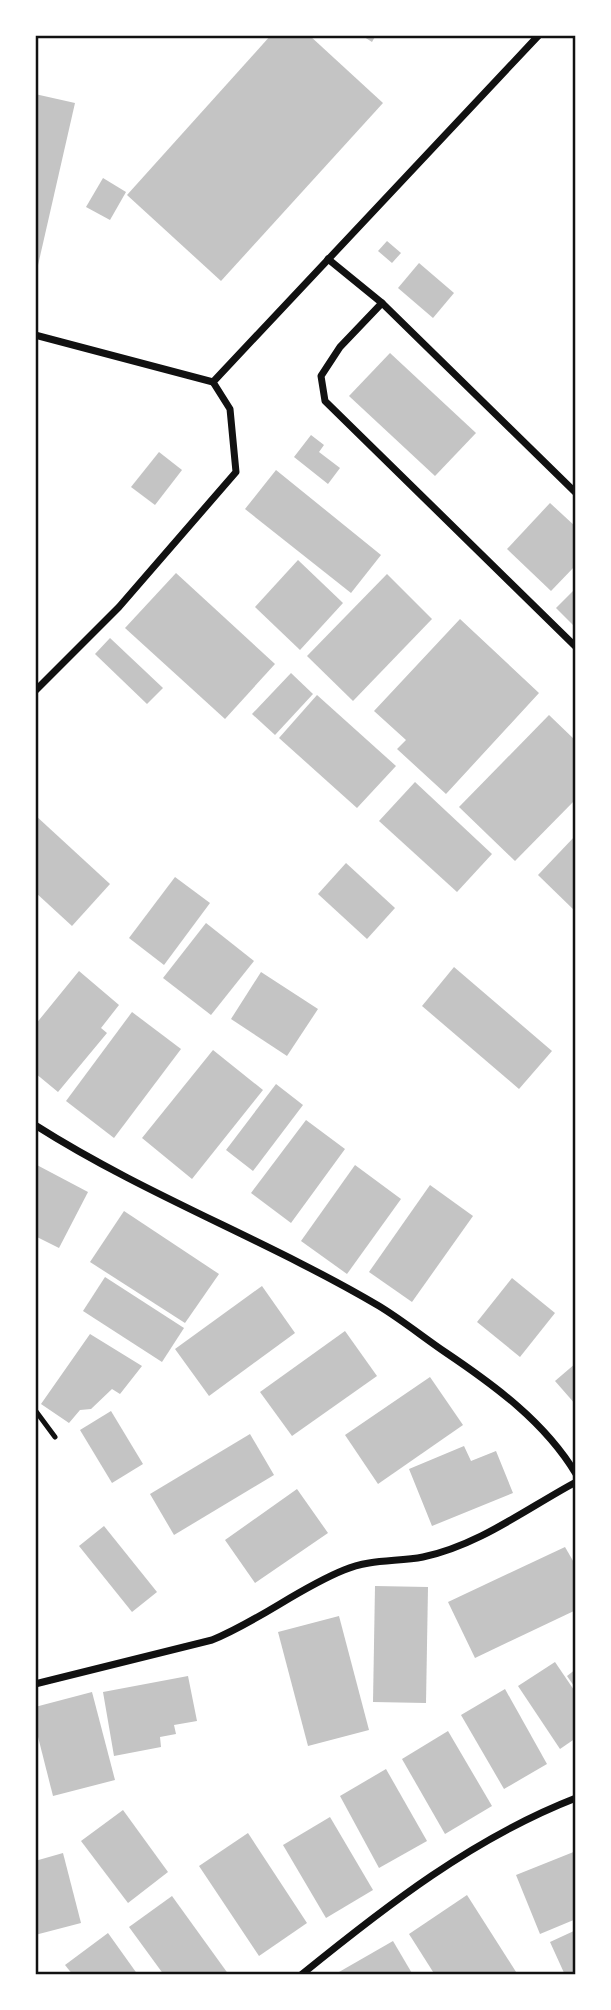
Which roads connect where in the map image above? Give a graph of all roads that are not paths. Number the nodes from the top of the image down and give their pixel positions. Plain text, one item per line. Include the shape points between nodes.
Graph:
1 (539, 35) edge
2 (328, 258) junction
3 (382, 303) junction
4 (35, 335) edge
5 (213, 382) junction
6 (576, 494) edge
7 (576, 646) edge
8 (35, 691) edge
9 (35, 1125) edge
10 (35, 1410) edge
11 (55, 1437) dead end
12 (576, 1474) edge
13 (576, 1482) edge
14 (35, 1685) edge
15 (576, 1798) edge
16 (301, 1975) edge

1 - 2 street
2 - 3 street
2 - 5 street
3 - 6 street
3 - 7 street via 340,346 321,376 325,401
4 - 5 street
5 - 8 street via 230,409 236,472 119,607
9 - 12 street via 79,1153 380,1307 492,1381 564,1454
10 - 11 lane
13 - 14 street via 512,1522 447,1549 342,1570 240,1629 212,1640
15 - 16 street via 541,1812 445,1867 391,1902

